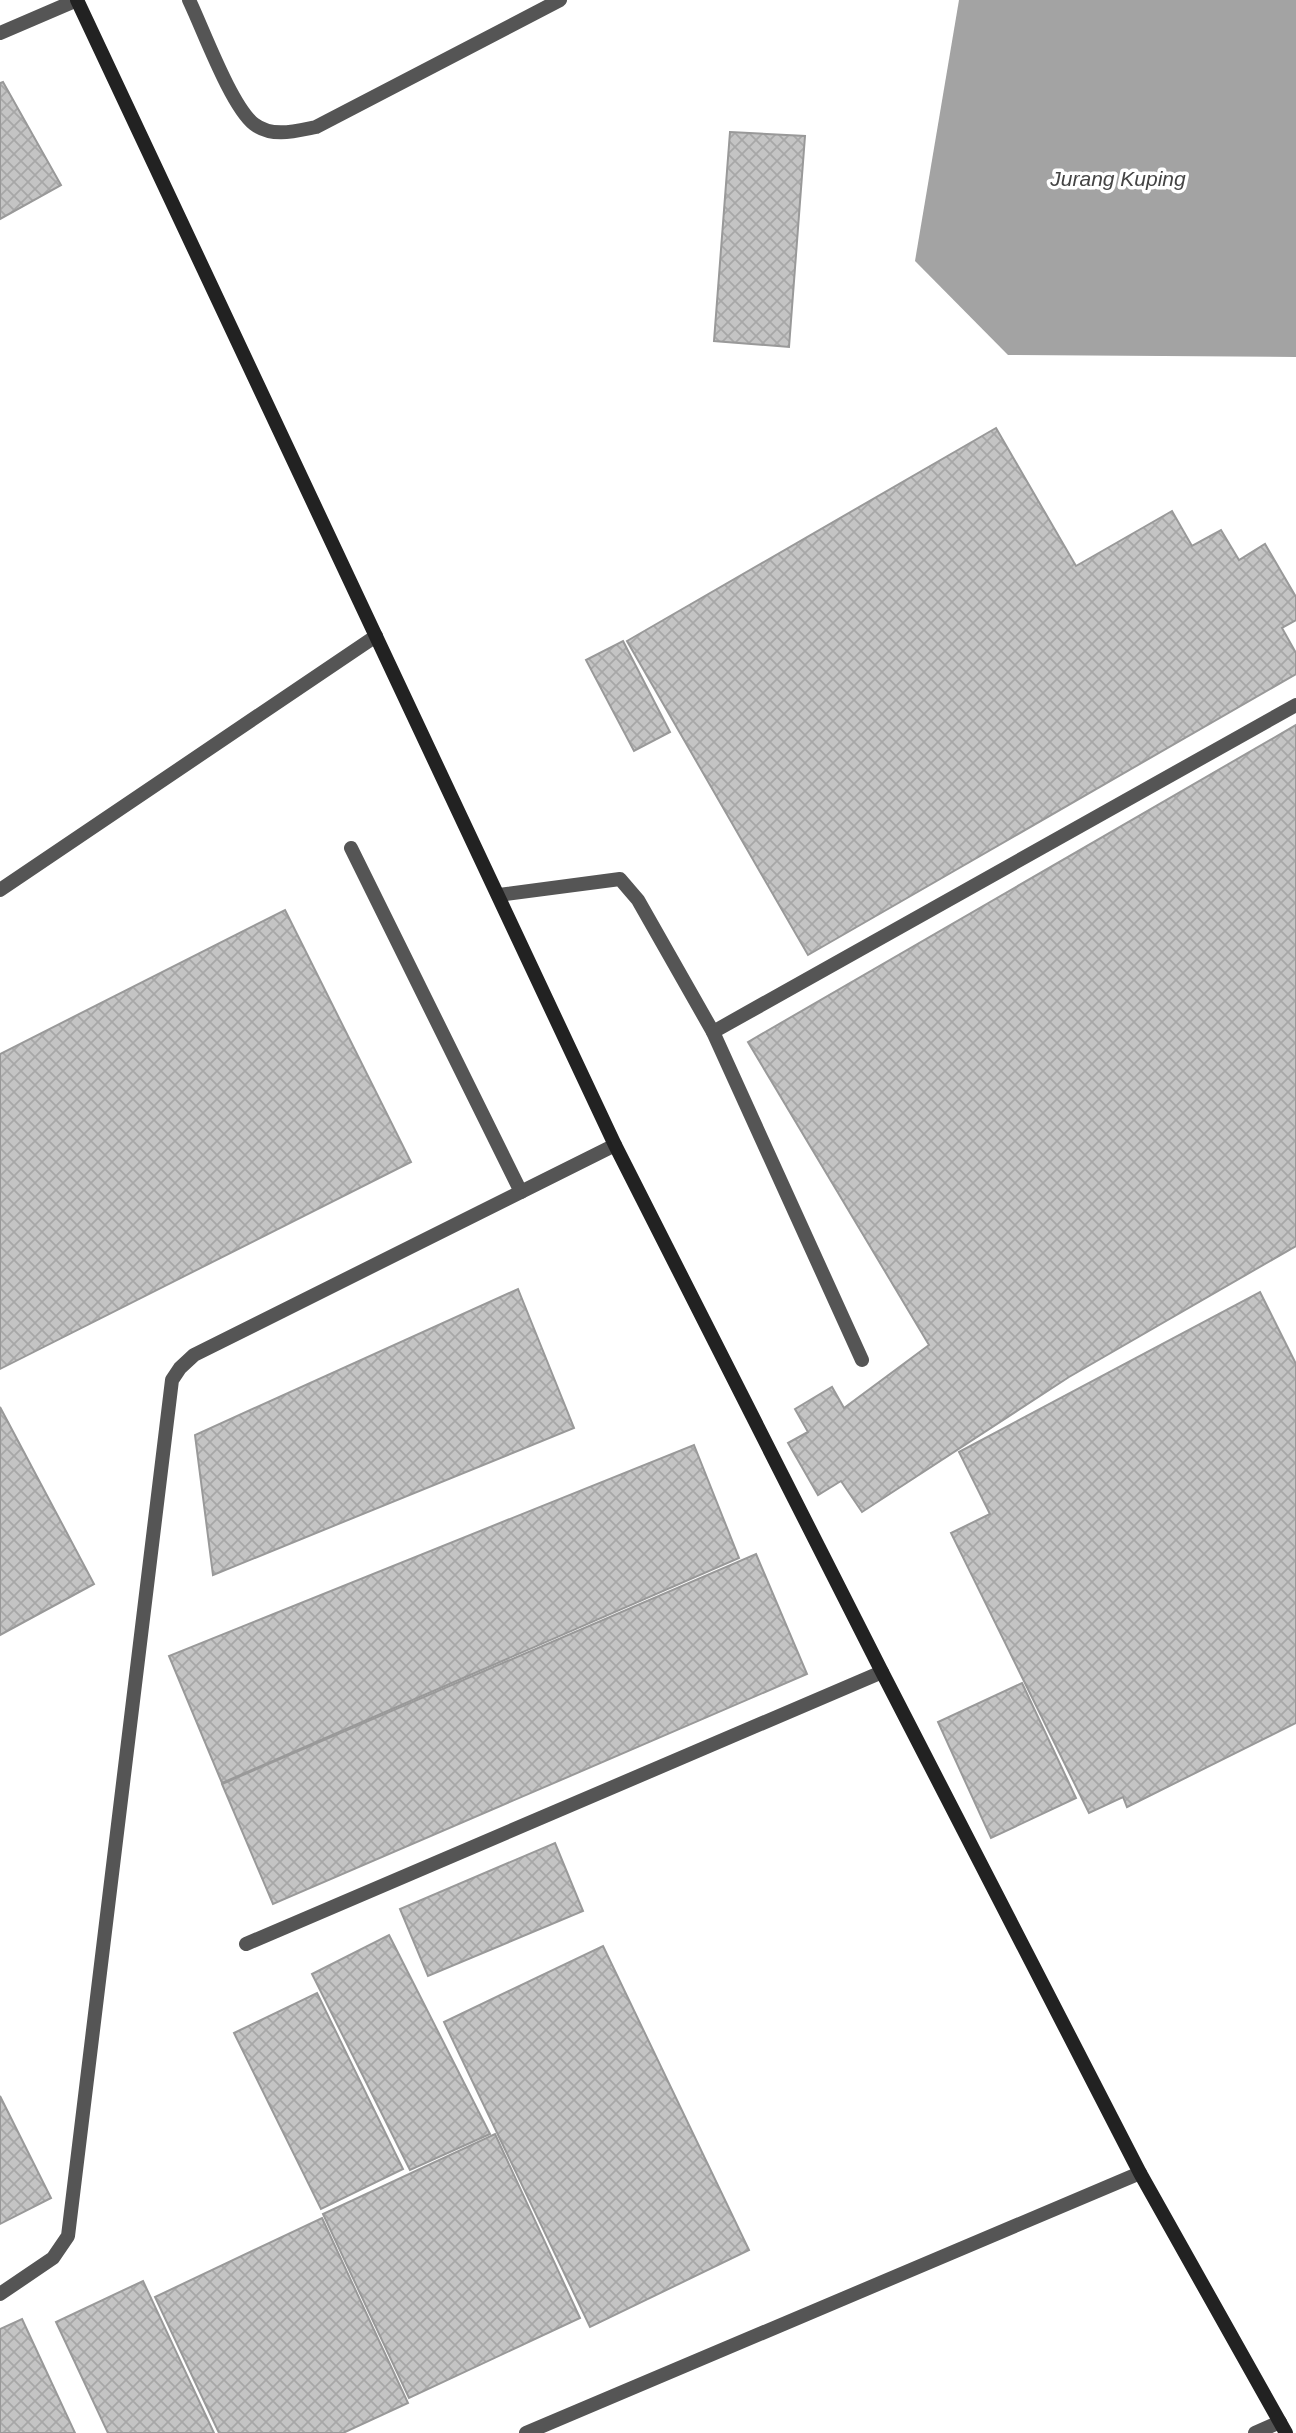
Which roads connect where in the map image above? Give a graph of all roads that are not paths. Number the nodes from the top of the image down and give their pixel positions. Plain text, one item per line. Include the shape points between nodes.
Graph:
1 (77, 0) edge
2 (189, 0) edge
3 (561, 0) edge
4 (0, 33) edge
5 (376, 636) junction
6 (1296, 705) edge
7 (351, 848) dead end
8 (0, 890) edge
9 (499, 895) junction
10 (713, 1032) junction
11 (615, 1145) junction
12 (521, 1192) junction
13 (862, 1360) dead end
14 (882, 1672) junction
15 (246, 1944) dead end
16 (1140, 2173) junction
17 (0, 2294) edge
18 (1283, 2428) edge
19 (526, 2433) edge
20 (1255, 2433) edge

1 - 4 street
1 - 5 street
2 - 3 street via 237,102 254,125 282,134 316,127
5 - 8 street
5 - 9 street
6 - 10 street
7 - 12 street
9 - 10 street via 620,879 638,900
9 - 11 street
10 - 13 street
11 - 12 street
11 - 14 street
12 - 17 street via 194,1355 172,1380 68,2235 54,2258
14 - 15 street
14 - 16 street
16 - 18 street
16 - 19 street
18 - 20 street

